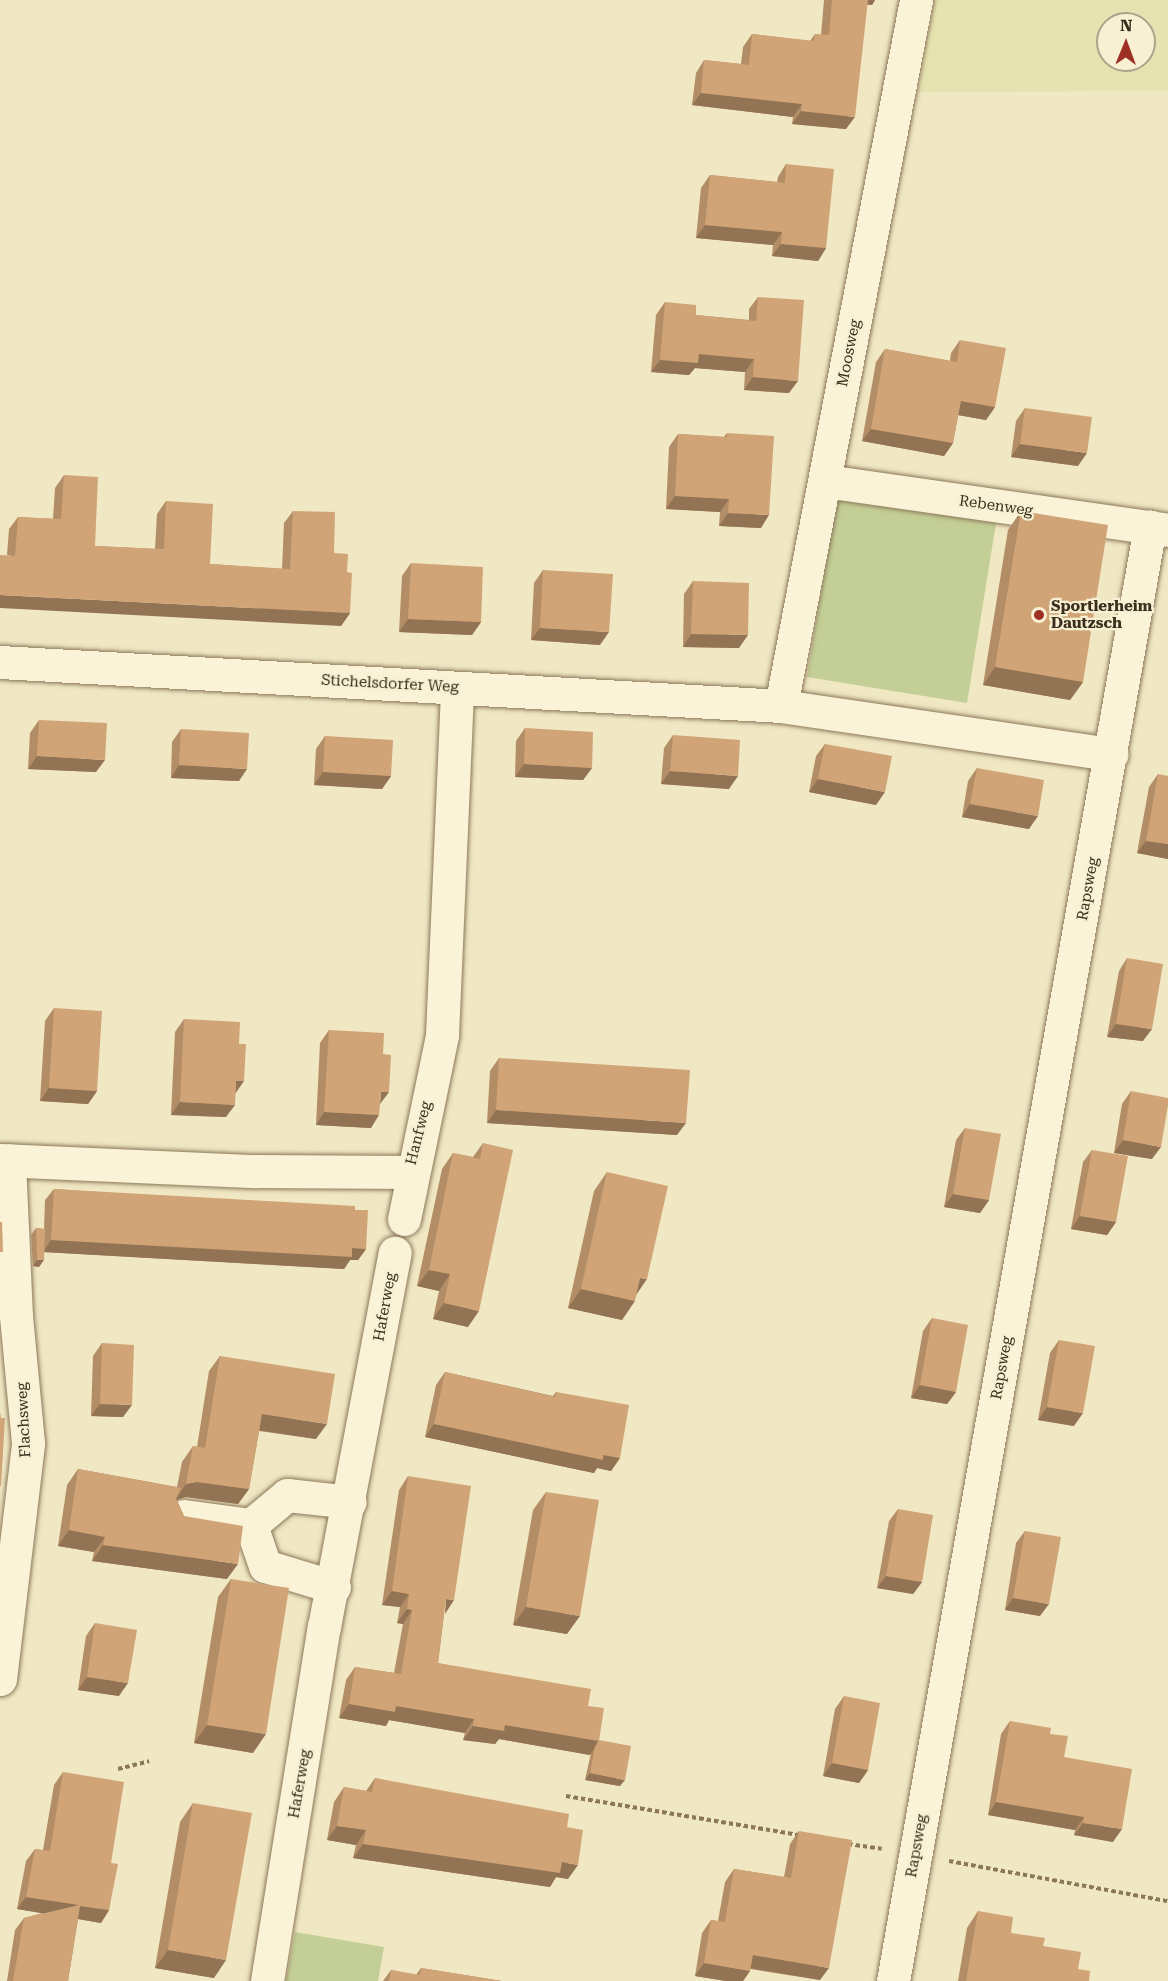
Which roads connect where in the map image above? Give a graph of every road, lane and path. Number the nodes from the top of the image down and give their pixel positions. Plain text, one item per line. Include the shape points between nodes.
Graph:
1 (916, 0) edge
2 (825, 481) junction
3 (1159, 528) edge
4 (0, 662) edge
5 (458, 688) junction
6 (781, 706) junction
7 (1112, 754) junction
8 (5, 1160) edge
9 (412, 1172) junction
10 (404, 1219) dead end
11 (394, 1253) dead end
12 (350, 1502) junction
13 (184, 1516) edge
14 (251, 1525) junction
15 (334, 1587) junction
16 (0, 1679) edge
17 (149, 1761) dead end
18 (118, 1769) dead end
19 (566, 1796) dead end
20 (811, 1837) edge
21 (846, 1843) edge
22 (915, 1855) junction
23 (1168, 1900) edge
24 (267, 1981) edge
25 (894, 1981) edge

1 - 2 street, Moosweg
2 - 3 street, Rebenweg
2 - 6 street, Moosweg
3 - 7 street, Rapsweg
4 - 5 street, Stichelsdorfer Weg
5 - 6 street, Stichelsdorfer Weg
5 - 9 street, Hanfweg via 442,1035
6 - 7 street
7 - 22 street, Rapsweg
8 - 9 street, Hanfweg via 256,1171
8 - 16 street, Flachsweg via 28,1443
9 - 10 street
11 - 12 street, Haferweg
12 - 14 street via 287,1495
12 - 15 street, Haferweg
13 - 14 street
14 - 15 street via 265,1566
15 - 24 street, Haferweg
17 - 18 path
19 - 20 path
21 - 22 path
22 - 23 path
22 - 25 street, Rapsweg

